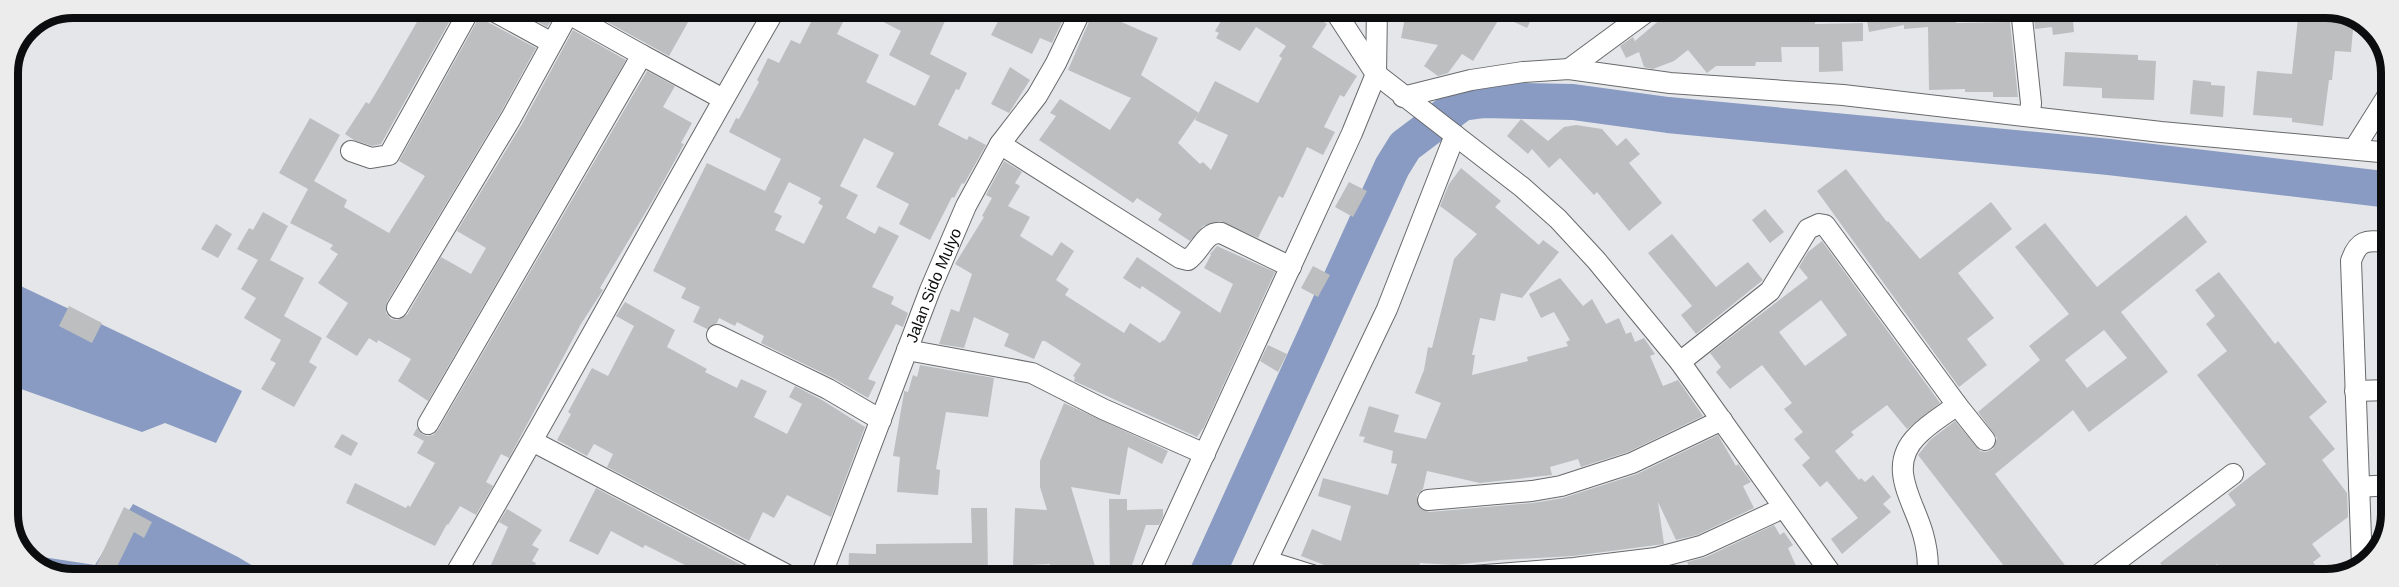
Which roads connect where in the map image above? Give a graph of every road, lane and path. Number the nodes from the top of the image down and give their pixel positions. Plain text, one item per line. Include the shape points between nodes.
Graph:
1 (465, 18) edge
2 (506, 18) edge
3 (566, 18) edge
4 (574, 18) edge
5 (770, 18) edge
6 (1077, 18) edge
7 (1340, 18) edge
8 (1377, 18) edge
9 (1638, 18) edge
10 (2022, 18) edge
11 (552, 43) junction
12 (642, 55) junction
13 (1569, 69) junction
14 (1376, 74) junction
15 (1403, 97) junction
16 (723, 99) junction
17 (2381, 106) edge
18 (2030, 116) junction
19 (1451, 132) junction
20 (1000, 144) junction
21 (2354, 149) junction
22 (351, 152) dead end
23 (2381, 152) edge
24 (2381, 242) edge
25 (1291, 267) junction
26 (397, 308) dead end
27 (717, 335) dead end
28 (907, 350) junction
29 (1680, 362) junction
30 (2381, 390) edge
31 (2355, 391) junction
32 (1957, 405) junction
33 (882, 420) junction
34 (1722, 420) junction
35 (428, 424) dead end
36 (1985, 440) dead end
37 (534, 442) junction
38 (1205, 454) junction
39 (2233, 474) dead end
40 (2381, 486) edge
41 (2359, 487) junction
42 (1428, 500) dead end
43 (1783, 508) junction
44 (2362, 555) edge
45 (1267, 561) junction
46 (458, 569) edge
47 (776, 569) edge
48 (824, 569) edge
49 (1152, 569) edge
50 (1263, 569) edge
51 (1293, 569) edge
52 (1561, 569) edge
53 (1828, 569) edge
54 (1929, 569) edge
55 (2106, 569) edge

1 - 22 street via 389,155 371,158
2 - 11 street
3 - 11 street
4 - 12 street
5 - 16 street
6 - 20 street, Jalan Sido Mulyo via 1037,96
7 - 14 street
8 - 14 street
9 - 13 street
10 - 18 street
11 - 26 street
12 - 16 street
12 - 35 street
13 - 15 street via 1472,80
13 - 18 street via 1670,83 1844,95
14 - 15 street
14 - 25 street
15 - 19 street
16 - 37 street
17 - 21 street
18 - 21 street
19 - 29 street via 1558,219
19 - 45 street via 1387,309
20 - 25 street via 1180,258 1188,260 1194,256 1215,232
20 - 28 street, Jalan Sido Mulyo via 966,206
21 - 23 street
24 - 31 street via 2366,241 2355,250 2351,261
25 - 38 street
27 - 33 street
28 - 33 street, Jalan Sido Mulyo
28 - 38 street via 1032,373
29 - 32 street via 1770,291 1808,229 1819,224 1825,225
29 - 34 street
30 - 31 street
31 - 41 street
32 - 36 street
32 - 54 street via 1916,436 1904,453 1903,483 1923,534
33 - 48 street, Jalan Sido Mulyo
34 - 42 street via 1632,463 1561,486
34 - 43 street
37 - 46 street
37 - 47 street
38 - 49 street
39 - 55 street
40 - 41 street
41 - 44 street
43 - 52 street via 1701,546 1656,558
43 - 53 street
45 - 50 street
45 - 51 street

